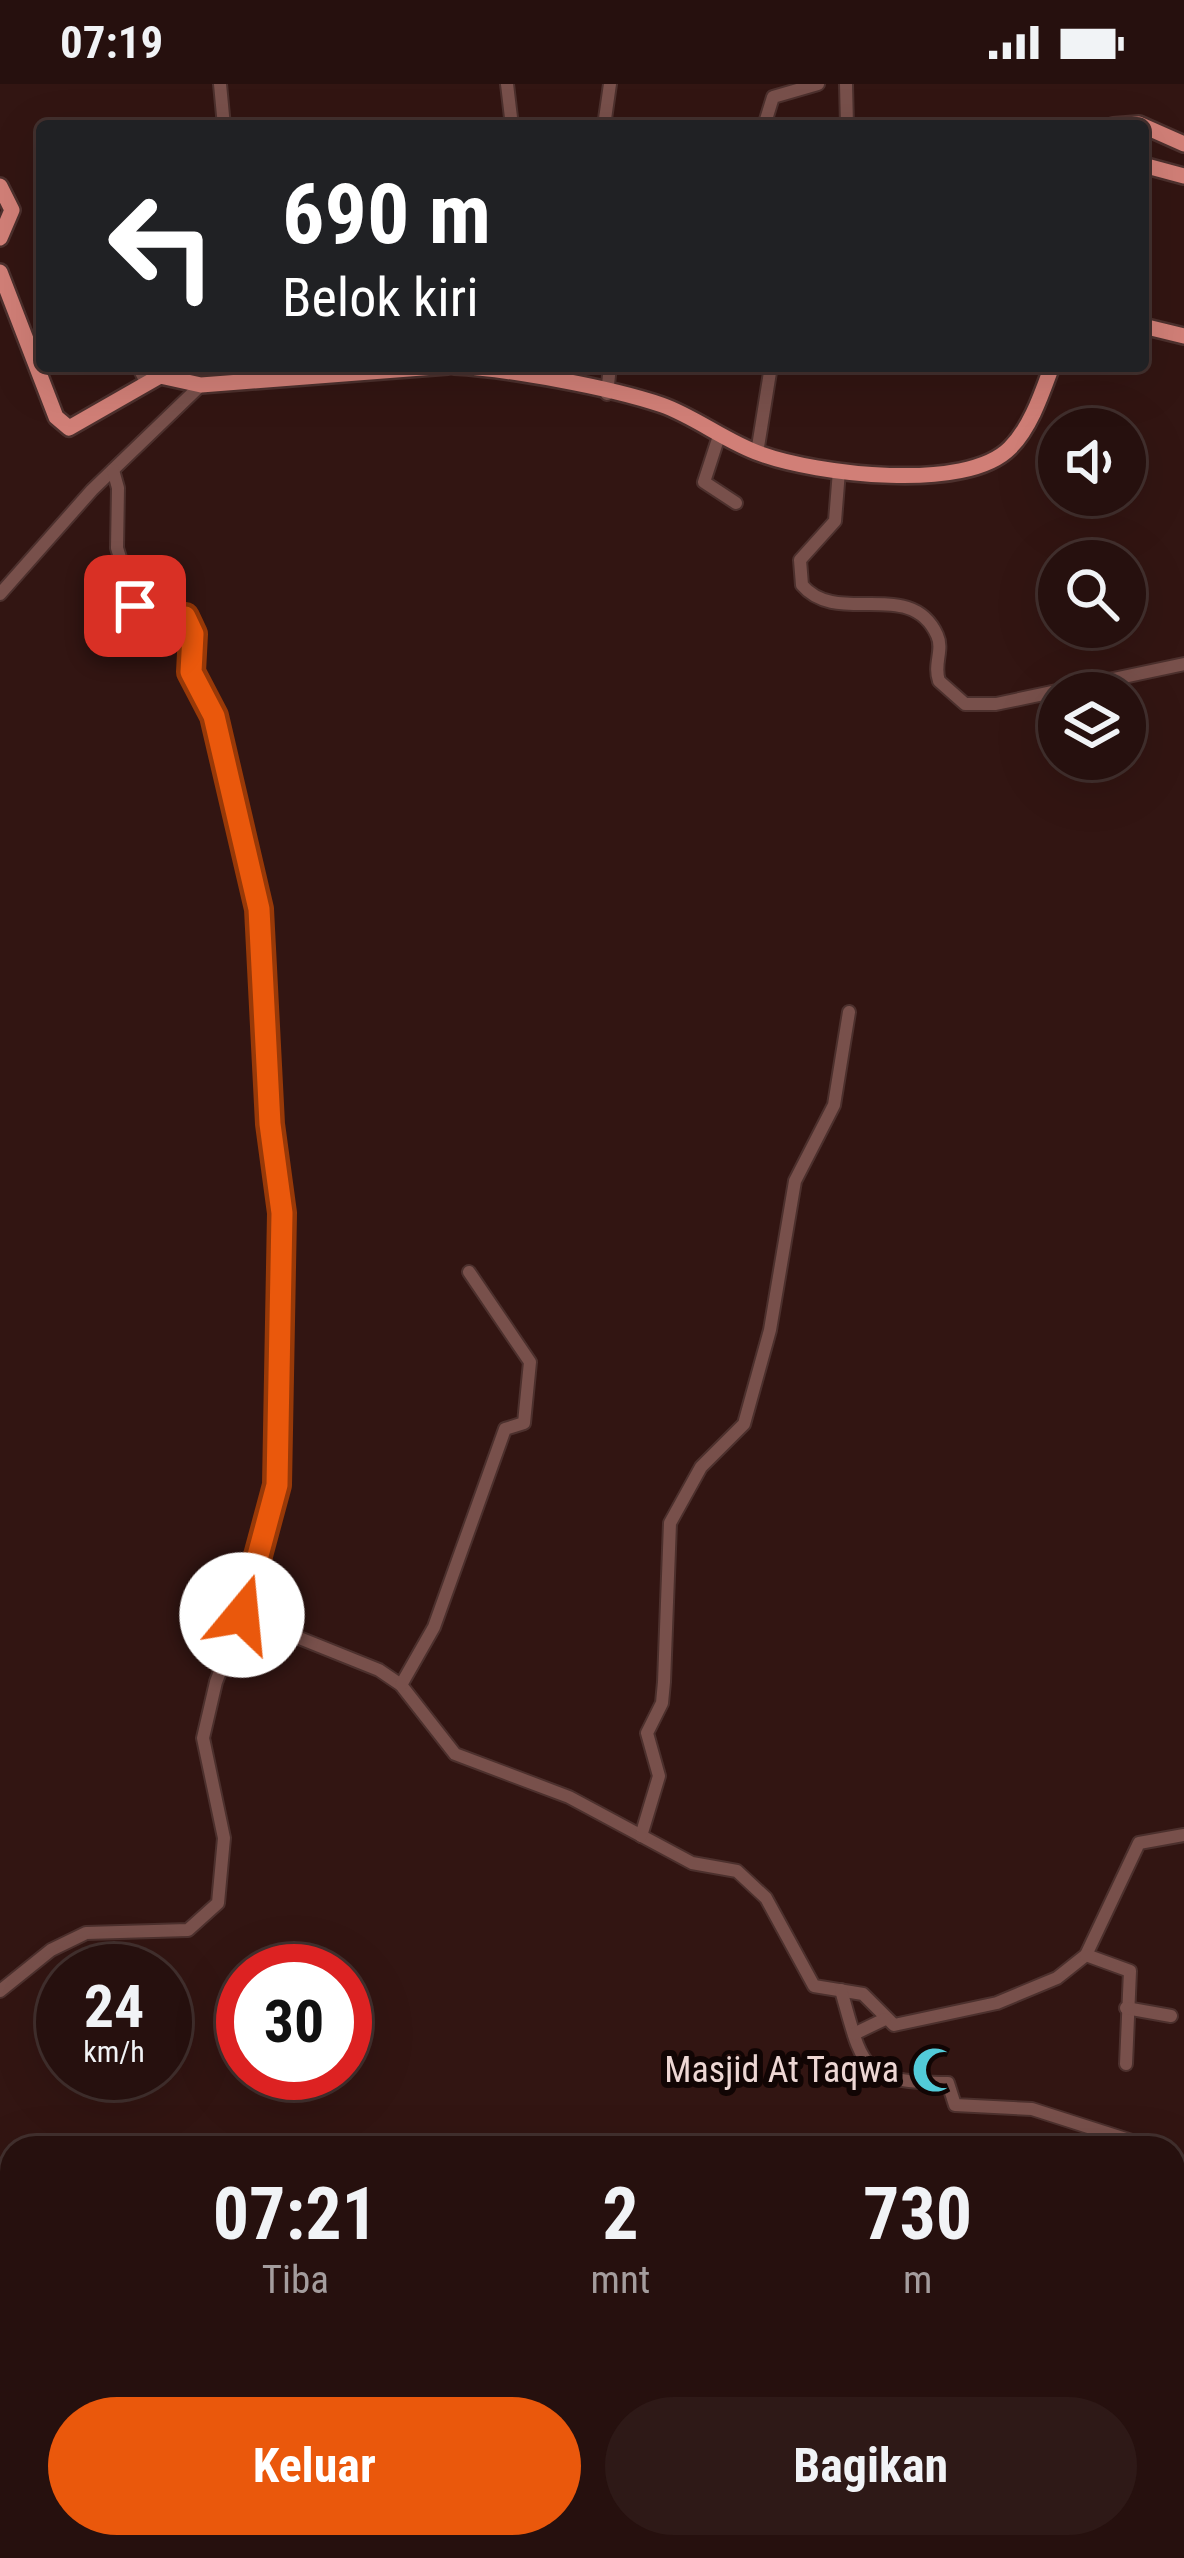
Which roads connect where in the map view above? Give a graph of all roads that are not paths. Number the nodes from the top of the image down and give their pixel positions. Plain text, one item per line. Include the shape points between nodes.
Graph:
1 (220, 84) edge
2 (507, 84) edge
3 (610, 84) edge
4 (818, 84) edge
5 (846, 84) edge
6 (223, 120) edge
7 (511, 120) edge
8 (605, 120) edge
9 (766, 120) edge
10 (847, 120) edge
11 (1149, 128) edge
12 (1184, 144) edge
13 (1149, 167) edge
14 (1184, 176) edge
15 (0, 186) edge
16 (0, 238) edge
17 (0, 272) edge
18 (1149, 327) edge
19 (1184, 336) edge
20 (36, 363) edge
21 (39, 372) edge
22 (335, 372) edge
23 (513, 372) edge
24 (609, 372) edge
25 (770, 372) edge
26 (1049, 372) edge
27 (142, 374) edge
28 (201, 385) junction
29 (607, 394) junction
30 (719, 436) junction
31 (757, 453) junction
32 (112, 470) junction
33 (839, 471) junction
34 (736, 503) dead end
35 (0, 594) edge
36 (1184, 664) edge
37 (849, 1012) dead end
38 (470, 1272) dead end
39 (242, 1615) junction
40 (400, 1685) junction
41 (1184, 1835) edge
42 (641, 1836) junction
43 (1086, 1954) junction
44 (842, 1990) junction
45 (0, 1991) edge
46 (1126, 2008) junction
47 (1171, 2016) dead end
48 (886, 2019) junction
49 (854, 2034) junction
50 (1126, 2064) dead end
51 (1120, 2136) edge

1 - 6 street
2 - 7 street
3 - 8 street
4 - 9 street via 772,97
5 - 10 street
11 - 12 main road
13 - 14 main road
15 - 16 main road via 12,210
17 - 20 main road
18 - 19 main road
21 - 27 main road via 60,424 78,427
22 - 28 main road
23 - 29 main road
24 - 29 street
25 - 31 street
26 - 33 main road via 1024,430 988,463 946,473
27 - 28 main road
28 - 32 street
29 - 30 main road via 664,406
30 - 31 main road
30 - 34 street via 704,482
31 - 33 main road
32 - 35 street
32 - 39 street via 117,548 135,606 185,617 192,626 191,672 214,716 259,909 282,1213 282,1413 277,1485
33 - 36 street via 836,521 800,560 802,584 830,601 918,611 940,642 939,681 965,704
37 - 42 street via 835,1105 796,1181 744,1424 700,1467 670,1523 662,1703 647,1733 659,1776
38 - 40 street via 529,1358 526,1412 524,1423 505,1429 442,1605
39 - 40 street
39 - 45 street via 203,1738 224,1838 218,1903 188,1930 86,1933
40 - 42 street via 455,1754 569,1797
41 - 43 street via 1162,1835 1133,1850
42 - 44 street via 692,1863 737,1870 766,1898 811,1984
43 - 46 street via 1130,1971
43 - 48 street via 1057,1978 997,2003 902,2026
44 - 48 street via 863,1994
44 - 49 street
46 - 47 street
46 - 50 street
48 - 49 street
49 - 51 street via 869,2069 948,2083 955,2105 1061,2115

